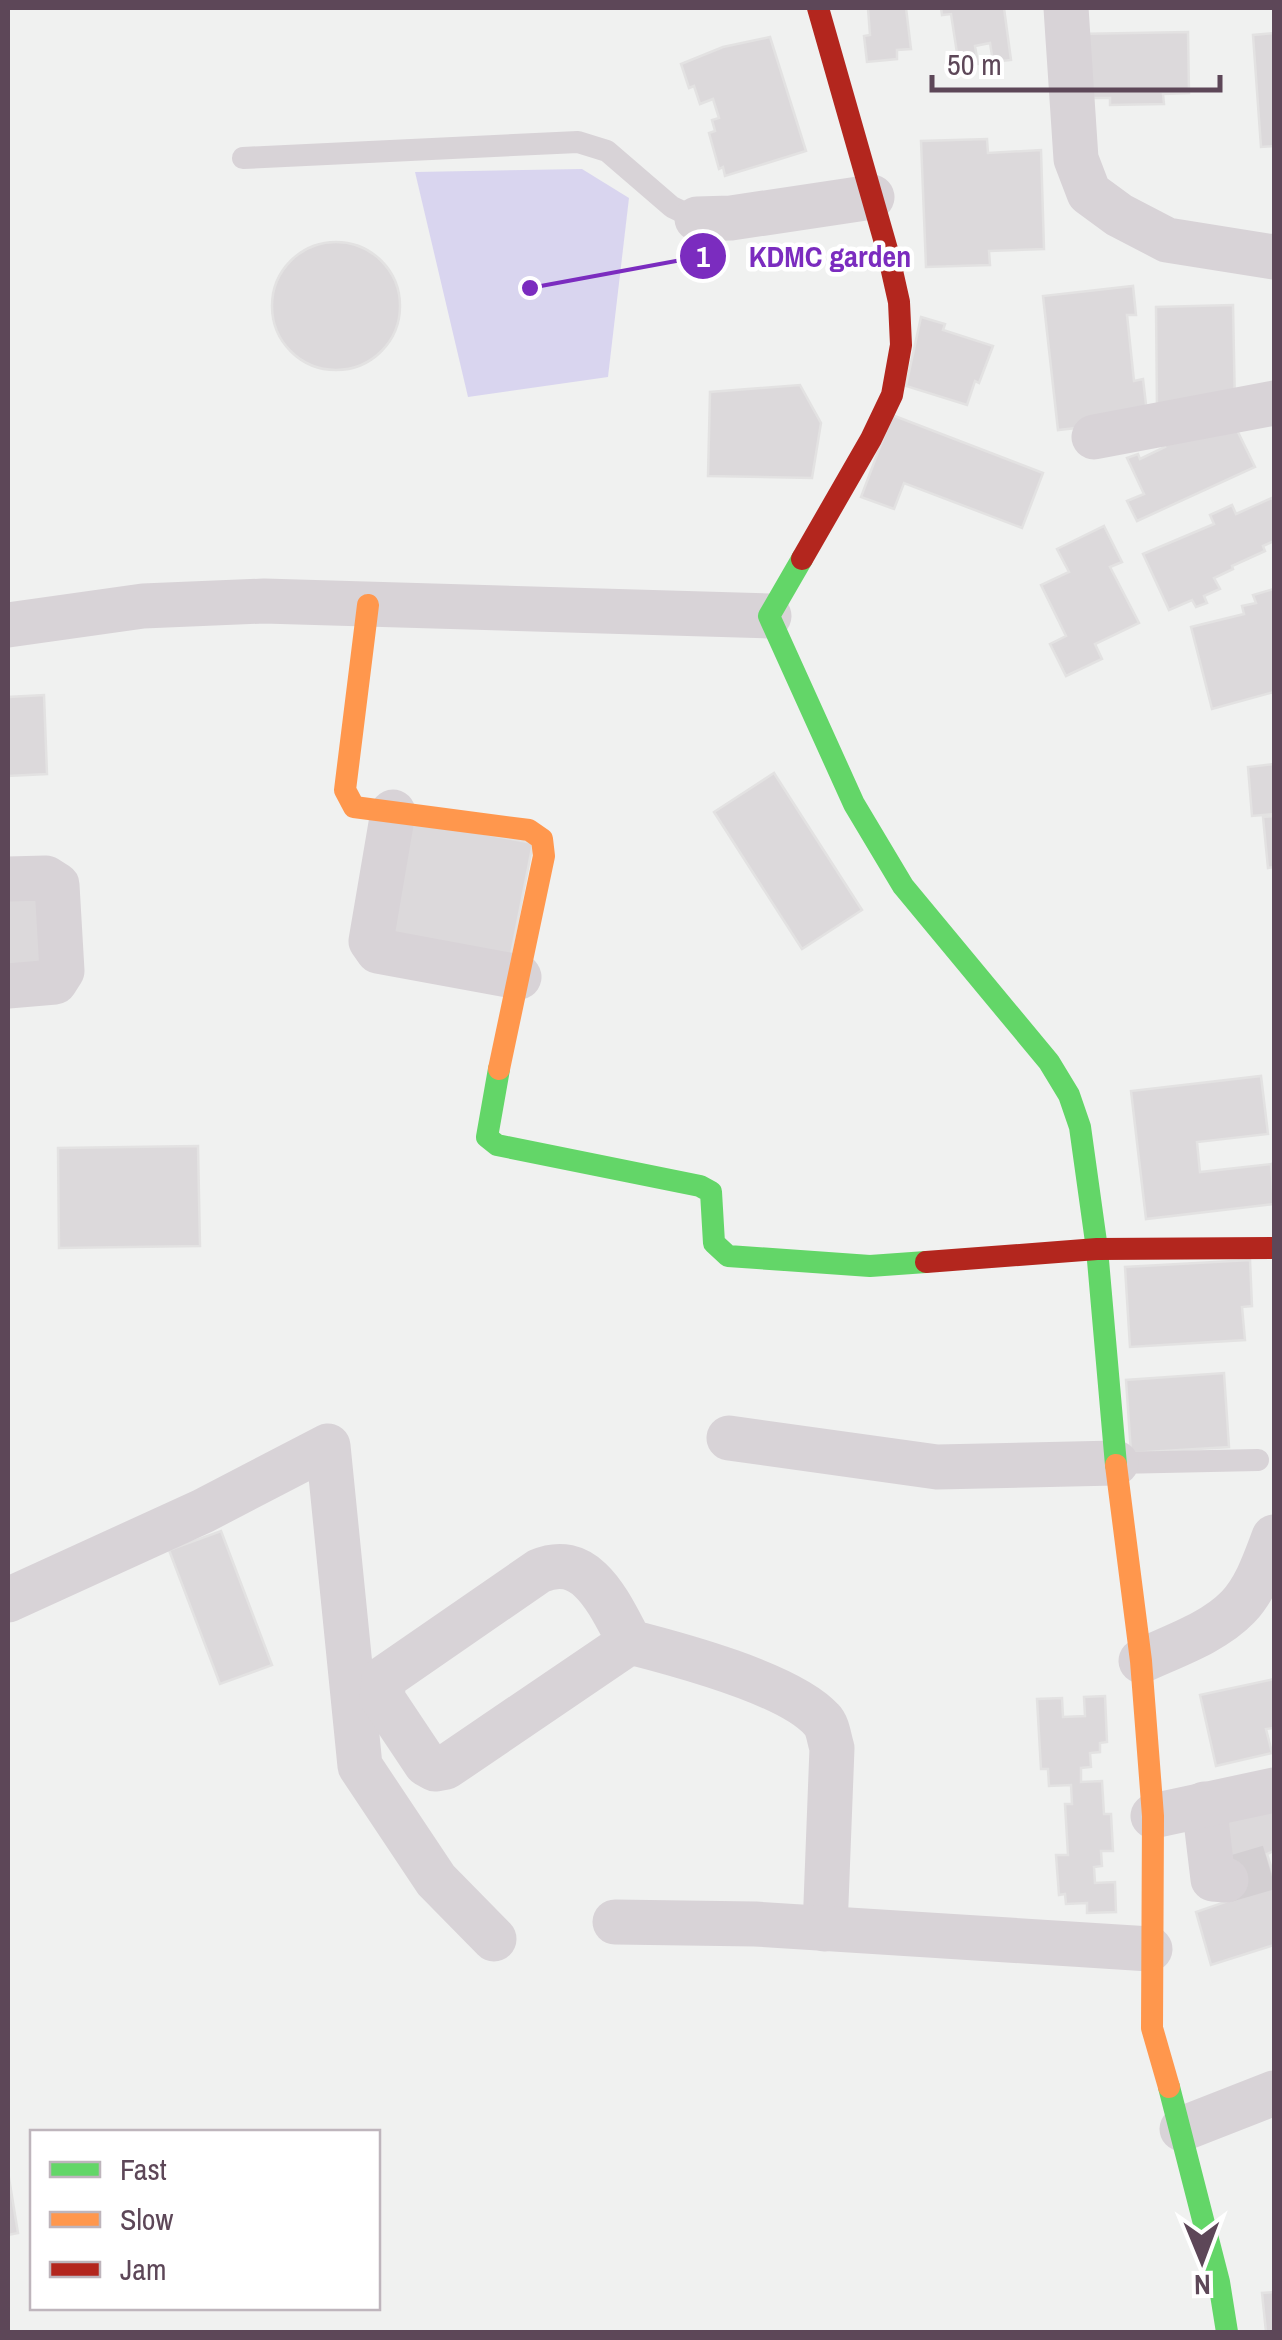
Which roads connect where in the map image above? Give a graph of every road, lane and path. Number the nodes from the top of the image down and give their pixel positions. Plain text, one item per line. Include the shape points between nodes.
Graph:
1 (818, 8) edge
2 (1066, 8) edge
3 (243, 158) dead end
4 (872, 197) junction
5 (697, 219) joint
6 (1274, 257) edge
7 (1274, 403) edge
8 (1094, 437) dead end
9 (368, 605) junction
10 (769, 616) junction
11 (8, 625) edge
12 (393, 812) junction
13 (8, 879) edge
14 (518, 977) junction
15 (8, 986) edge
16 (1274, 1248) edge
17 (1097, 1250) junction
18 (729, 1438) dead end
19 (1258, 1460) dead end
20 (1116, 1463) junction
21 (1274, 1538) edge
22 (8, 1600) edge
23 (630, 1642) junction
24 (1141, 1661) junction
25 (1274, 1790) edge
26 (1204, 1804) junction
27 (1154, 1816) junction
28 (1226, 1880) dead end
29 (615, 1922) dead end
30 (825, 1929) junction
31 (494, 1939) dead end
32 (1150, 1949) junction
33 (1274, 2093) edge
34 (1182, 2129) junction
35 (1227, 2332) edge

1 - 4 street
2 - 6 street via 1076,159 1090,193 1167,240
3 - 5 lane via 578,142 607,151 672,207
4 - 5 street
4 - 10 street via 899,302 901,346 892,395
7 - 8 street
9 - 10 street
9 - 11 street via 143,606
9 - 12 street via 345,790 354,807
10 - 17 street via 854,804 904,886 1070,1095
12 - 14 street via 373,947
12 - 14 street via 529,830 542,839
13 - 15 street via 46,878 57,885 62,971 55,982
14 - 17 street via 488,1137 497,1145 700,1186 715,1202 710,1240 716,1251 870,1266
16 - 17 street
17 - 20 street
18 - 20 street via 936,1467
19 - 20 lane
20 - 24 street
21 - 24 street via 1238,1607 1206,1631
22 - 31 street via 328,1446 360,1766 436,1880
23 - 23 street via 587,1575 556,1564 384,1678 382,1698 426,1764 446,1767
23 - 30 street via 724,1668 800,1702 825,1722 832,1748
24 - 27 street
25 - 26 street
26 - 27 street
26 - 28 street via 1213,1879
27 - 32 street
29 - 30 street
30 - 32 street
32 - 34 street via 1152,2028
33 - 34 street
34 - 35 street

